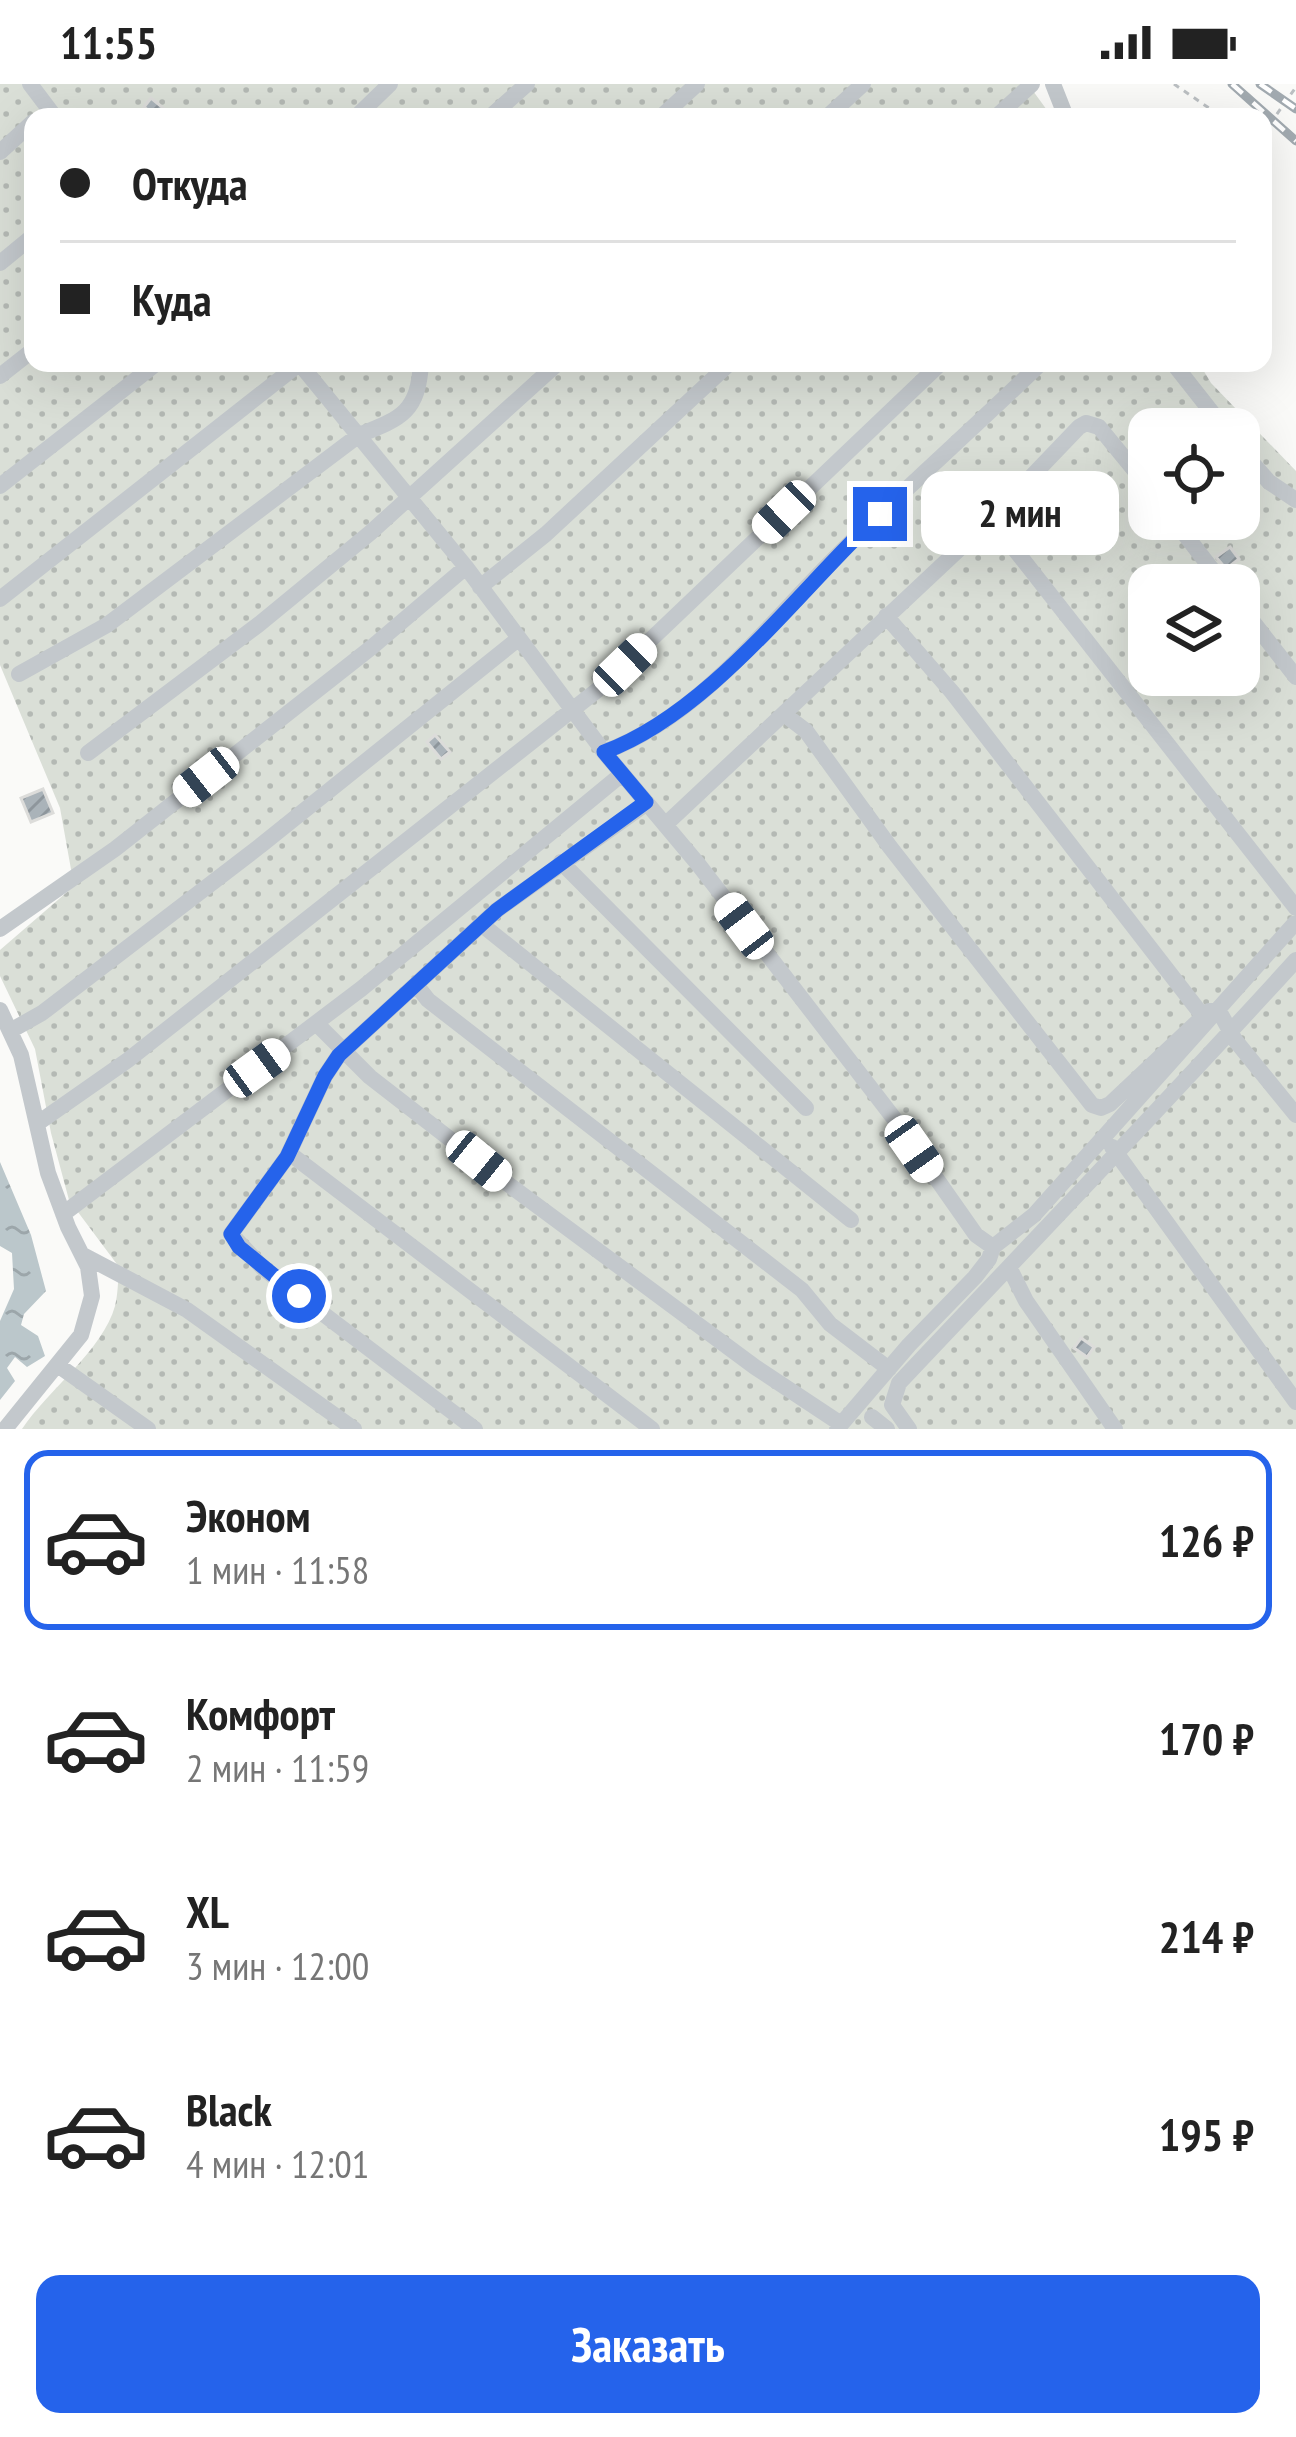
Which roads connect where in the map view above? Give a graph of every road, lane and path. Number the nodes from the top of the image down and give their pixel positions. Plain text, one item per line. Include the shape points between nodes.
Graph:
1 (390, 84) edge
2 (527, 84) edge
3 (697, 84) edge
4 (863, 84) edge
5 (1032, 84) edge
6 (1174, 84) edge
7 (1296, 87) edge
8 (365, 108) edge
9 (500, 108) edge
10 (671, 108) edge
11 (837, 108) edge
12 (1006, 108) edge
13 (1209, 108) edge
14 (1272, 121) edge
15 (24, 132) edge
16 (0, 152) edge
17 (24, 243) edge
18 (0, 263) edge
19 (24, 357) edge
20 (146, 372) edge
21 (288, 372) edge
22 (306, 372) edge
23 (420, 372) edge
24 (548, 372) edge
25 (720, 372) edge
26 (932, 372) edge
27 (1030, 372) edge
28 (1180, 372) edge
29 (0, 376) edge
30 (1208, 408) edge
31 (359, 435) junction
32 (1128, 460) edge
33 (1260, 472) edge
34 (0, 486) edge
35 (411, 498) junction
36 (1296, 500) edge
37 (991, 519) junction
38 (1189, 540) edge
39 (1208, 564) edge
40 (466, 567) junction
41 (480, 587) junction
42 (0, 598) edge
43 (886, 616) junction
44 (1260, 631) edge
45 (518, 639) junction
46 (19, 674) dead end
47 (1296, 677) edge
48 (571, 709) junction
49 (784, 714) junction
50 (604, 752) junction
51 (88, 753) dead end
52 (622, 773) junction
53 (646, 802) junction
54 (665, 825) junction
55 (561, 862) junction
56 (1296, 908) edge
57 (1296, 922) edge
58 (481, 924) junction
59 (0, 929) edge
60 (1296, 960) edge
61 (417, 986) junction
62 (0, 1010) edge
63 (1210, 1013) junction
64 (316, 1024) junction
65 (10, 1031) junction
66 (1229, 1032) junction
67 (344, 1050) junction
68 (806, 1108) dead end
69 (1296, 1115) edge
70 (38, 1123) junction
71 (1105, 1136) junction
72 (289, 1153) junction
73 (1118, 1154) junction
74 (63, 1214) junction
75 (851, 1220) dead end
76 (993, 1247) junction
77 (82, 1254) junction
78 (1010, 1269) junction
79 (59, 1366) junction
80 (889, 1369) junction
81 (1296, 1402) edge
82 (839, 1426) edge
83 (5, 1429) edge
84 (148, 1429) edge
85 (354, 1429) edge
86 (476, 1429) edge
87 (652, 1429) edge
88 (909, 1429) edge
89 (1115, 1429) edge

1 - 8 street
2 - 9 street
3 - 10 street
4 - 11 street
5 - 12 street
6 - 13 path
7 - 14 path
15 - 16 street
17 - 18 street
19 - 29 street
20 - 34 street
21 - 42 street
22 - 31 street
23 - 31 street via 405,413
24 - 35 street
25 - 41 street
26 - 48 street
27 - 50 street via 715,680 638,739
28 - 30 street
31 - 35 street
31 - 46 street via 107,626
32 - 37 street via 1087,423
33 - 36 street
35 - 40 street
35 - 51 street
37 - 43 street
37 - 56 street
38 - 39 street
40 - 41 street
40 - 59 street via 116,849
41 - 45 street
43 - 49 street
43 - 63 street
44 - 47 street
45 - 48 street
45 - 65 street via 242,860
48 - 50 street
48 - 70 street via 295,931
49 - 54 street
49 - 63 street via 806,731 1092,1105 1110,1104
50 - 52 street
52 - 53 street
52 - 64 street
53 - 54 street
53 - 55 street
54 - 76 street via 964,1220
55 - 58 street
55 - 68 street
57 - 63 street
58 - 61 street
58 - 75 street
60 - 66 street
61 - 67 street
61 - 80 street via 802,1290 830,1324
62 - 65 street
63 - 66 street
63 - 71 street
64 - 67 street
64 - 74 street
65 - 70 street
66 - 69 street
66 - 73 street
67 - 72 street
67 - 82 street via 508,1184
70 - 74 street
71 - 73 street
71 - 76 street via 1034,1215
72 - 86 street via 231,1234 239,1247
72 - 87 street
73 - 78 street
73 - 81 street
74 - 77 street
76 - 80 street
77 - 79 street via 90,1311
77 - 85 street via 187,1310
78 - 88 street via 894,1390 895,1410
78 - 89 street
79 - 83 street
79 - 84 street
80 - 82 street

